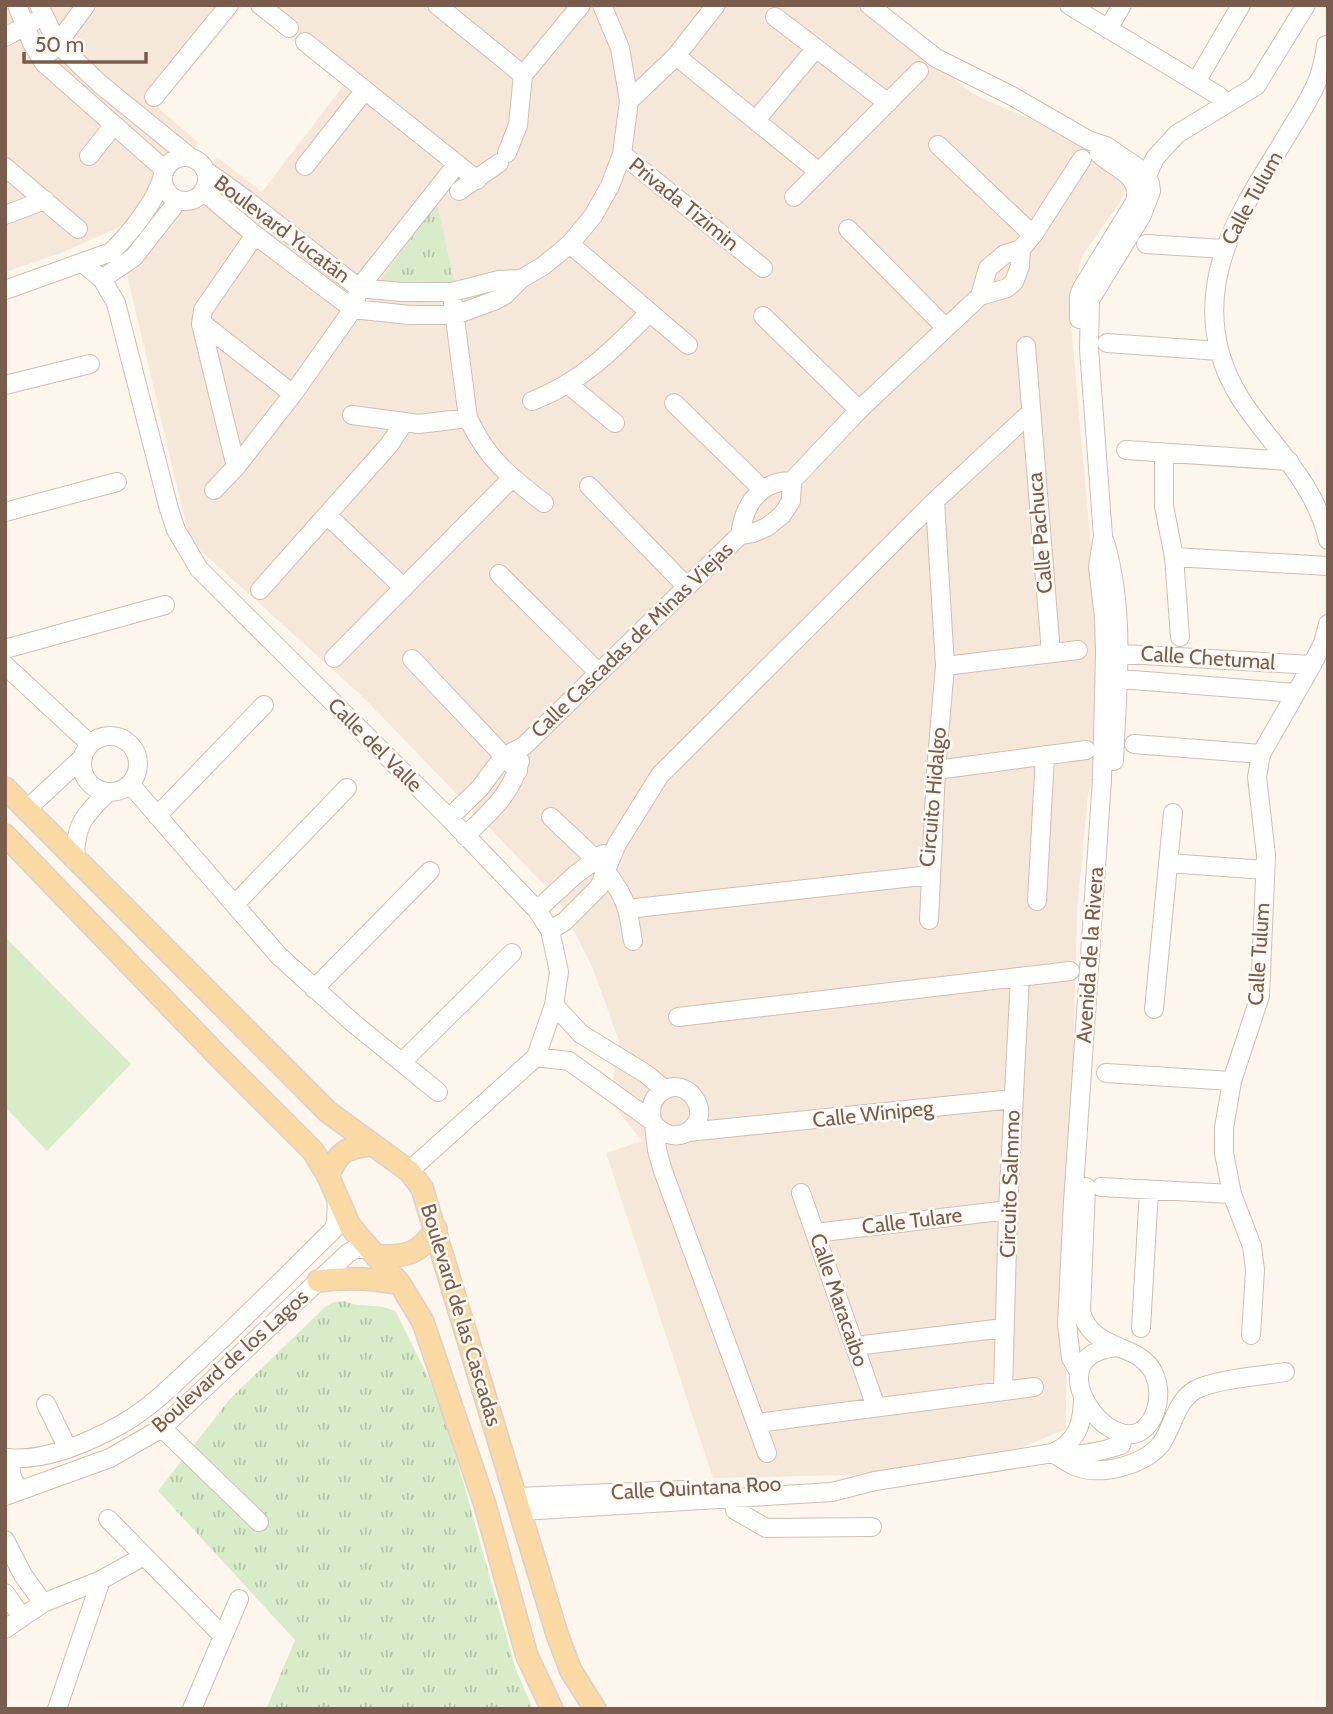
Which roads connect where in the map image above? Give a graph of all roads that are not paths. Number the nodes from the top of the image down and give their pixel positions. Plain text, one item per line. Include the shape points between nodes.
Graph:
1 (17, 5) edge
2 (86, 5) edge
3 (229, 5) edge
4 (260, 5) edge
5 (437, 5) edge
6 (581, 5) edge
7 (602, 5) edge
8 (716, 5) edge
9 (869, 5) edge
10 (1069, 5) edge
11 (1122, 5) edge
12 (1241, 5) edge
13 (1306, 5) edge
14 (41, 11) edge
15 (775, 17) dead end
16 (24, 27) junction
17 (289, 28) dead end
18 (1108, 29) junction
19 (5, 37) edge
20 (305, 42) dead end
21 (57, 43) junction
22 (1326, 45) edge
23 (816, 48) junction
24 (676, 57) junction
25 (44, 63) junction
26 (919, 71) dead end
27 (523, 75) junction
28 (1196, 82) junction
29 (365, 90) junction
30 (1219, 96) dead end
31 (154, 97) dead end
32 (629, 102) junction
33 (888, 103) junction
34 (756, 120) junction
35 (114, 125) junction
36 (1088, 140) junction
37 (938, 145) dead end
38 (622, 154) junction
39 (89, 156) dead end
40 (191, 158) junction
41 (1082, 159) dead end
42 (457, 164) junction
43 (305, 166) dead end
44 (5, 167) edge
45 (206, 171) junction
46 (164, 172) junction
47 (819, 172) junction
48 (1147, 176) junction
49 (477, 180) junction
50 (203, 191) junction
51 (459, 191) dead end
52 (794, 197) dead end
53 (176, 199) junction
54 (45, 200) junction
55 (5, 215) edge
56 (78, 229) dead end
57 (848, 229) dead end
58 (255, 235) junction
59 (1027, 242) junction
60 (570, 244) junction
61 (1146, 244) dead end
62 (1224, 249) junction
63 (84, 264) junction
64 (764, 268) dead end
65 (102, 279) junction
66 (521, 279) junction
67 (359, 288) junction
68 (5, 290) edge
69 (452, 292) junction
70 (980, 296) junction
71 (353, 309) junction
72 (649, 313) junction
73 (455, 315) junction
74 (763, 316) dead end
75 (202, 323) junction
76 (945, 327) junction
77 (1107, 343) dead end
78 (688, 345) dead end
79 (1026, 346) dead end
80 (1089, 349) junction
81 (1219, 351) junction
82 (90, 364) dead end
83 (569, 385) junction
84 (5, 386) edge
85 (293, 394) junction
86 (532, 401) dead end
87 (674, 403) dead end
88 (859, 410) junction
89 (1030, 413) junction
90 (352, 415) dead end
91 (468, 418) junction
92 (615, 423) dead end
93 (403, 424) junction
94 (1126, 450) dead end
95 (1164, 453) junction
96 (1289, 461) junction
97 (236, 467) junction
98 (512, 478) junction
99 (792, 481) junction
100 (117, 482) dead end
101 (589, 486) dead end
102 (762, 489) junction
103 (214, 490) dead end
104 (935, 501) junction
105 (544, 503) dead end
106 (5, 512) edge
107 (327, 515) junction
108 (740, 535) junction
109 (1328, 540) edge
110 (1174, 557) junction
111 (1328, 566) edge
112 (499, 575) dead end
113 (404, 587) junction
114 (687, 587) junction
115 (260, 590) dead end
116 (165, 605) dead end
117 (1328, 624) edge
118 (1180, 637) dead end
119 (5, 649) edge
120 (1078, 650) dead end
121 (1051, 653) junction
122 (1112, 653) junction
123 (334, 657) dead end
124 (1189, 657) junction
125 (412, 659) dead end
126 (5, 665) edge
127 (945, 666) junction
128 (1312, 666) junction
129 (599, 673) junction
130 (1111, 679) junction
131 (1186, 683) junction
132 (1296, 693) junction
133 (264, 705) dead end
134 (1134, 744) dead end
135 (524, 746) junction
136 (1086, 750) dead end
137 (86, 751) junction
138 (1261, 754) junction
139 (1045, 755) junction
140 (503, 757) junction
141 (936, 770) junction
142 (518, 771) junction
143 (130, 784) junction
144 (5, 788) edge
145 (347, 788) dead end
146 (108, 792) junction
147 (26, 810) junction
148 (1173, 813) dead end
149 (157, 816) junction
150 (551, 817) dead end
151 (449, 818) junction
152 (5, 835) edge
153 (465, 836) junction
154 (75, 860) junction
155 (1168, 863) junction
156 (600, 867) junction
157 (1265, 870) junction
158 (430, 871) dead end
159 (931, 875) junction
160 (1037, 901) dead end
161 (235, 904) junction
162 (626, 909) junction
163 (537, 910) junction
164 (929, 920) dead end
165 (550, 930) junction
166 (632, 942) dead end
167 (512, 953) dead end
168 (1070, 971) dead end
169 (1020, 977) junction
170 (314, 989) junction
171 (554, 1005) junction
172 (1154, 1009) dead end
173 (678, 1017) dead end
174 (581, 1034) junction
175 (536, 1057) junction
176 (569, 1061) junction
177 (402, 1062) junction
178 (1106, 1073) dead end
179 (1232, 1081) junction
180 (664, 1089) junction
181 (438, 1092) dead end
182 (1013, 1099) junction
183 (699, 1107) junction
184 (653, 1123) junction
185 (733, 1129) junction
186 (685, 1134) junction
187 (371, 1145) junction
188 (409, 1171) junction
189 (663, 1171) junction
190 (328, 1176) junction
191 (1101, 1187) dead end
192 (1149, 1190) junction
193 (801, 1193) dead end
194 (1232, 1194) junction
195 (337, 1197) junction
196 (1079, 1203) junction
197 (1008, 1210) junction
198 (436, 1229) junction
199 (815, 1233) junction
200 (374, 1253) junction
201 (318, 1281) junction
202 (400, 1284) junction
203 (1004, 1328) junction
204 (1141, 1328) dead end
205 (1251, 1335) dead end
206 (855, 1346) junction
207 (1118, 1347) junction
208 (1079, 1372) junction
209 (1285, 1372) dead end
210 (1034, 1387) dead end
211 (1003, 1391) junction
212 (1083, 1396) junction
213 (46, 1404) dead end
214 (876, 1407) junction
215 (757, 1423) junction
216 (162, 1428) junction
217 (1124, 1435) junction
218 (68, 1449) junction
219 (766, 1453) dead end
220 (1053, 1453) junction
221 (8, 1458) edge
222 (762, 1491) junction
223 (12, 1493) edge
224 (732, 1493) junction
225 (519, 1504) junction
226 (108, 1519) dead end
227 (753, 1521) junction
228 (259, 1522) dead end
229 (872, 1527) dead end
230 (5, 1541) edge
231 (144, 1556) junction
232 (101, 1580) junction
233 (5, 1593) edge
234 (239, 1599) dead end
235 (43, 1603) junction
236 (21, 1616) junction
237 (5, 1629) edge
238 (223, 1636) junction
239 (57, 1709) edge
240 (192, 1709) edge
241 (552, 1709) edge
242 (595, 1709) edge

1 - 16 street
2 - 21 street
3 - 31 street
4 - 17 street
5 - 27 street
6 - 27 street
7 - 32 street via 620,47
8 - 24 street
9 - 36 street, Avenida de la Rivera via 936,58
10 - 18 street
11 - 18 street
12 - 28 street
13 - 48 street via 1256,86 1177,134 1155,158
14 - 16 street
14 - 21 street
15 - 23 street
16 - 19 street
16 - 25 street
18 - 28 street
20 - 29 street
21 - 25 street
21 - 40 street
22 - 62 street, Calle Tulum via 1320,80
23 - 33 street
23 - 34 street
24 - 32 street
24 - 34 street
25 - 35 street
26 - 33 street
27 - 49 street via 518,125 503,158
28 - 30 street
29 - 42 street
29 - 43 street
32 - 38 street
33 - 47 street
34 - 47 street
35 - 39 street
35 - 46 street
36 - 48 street, Avenida de la Rivera via 1118,153
36 - 80 street, Avenida de la Rivera via 1101,156 1130,176 1138,193 1079,296 1080,328
37 - 59 street
38 - 60 street, Privada Tizimin via 593,216
38 - 64 street, Privada Tizimin
40 - 45 street
40 - 46 street via 176,159
41 - 59 street, Calle Cascadas de Minas Viejas
42 - 49 street
42 - 67 street
44 - 54 street
45 - 50 street
45 - 67 street, Boulevard Yucatán
46 - 53 street via 163,183
46 - 63 street via 160,189 121,243
47 - 52 street
48 - 80 street, Avenida de la Rivera via 1151,191 1142,215 1090,300
49 - 51 street
50 - 53 street via 189,200
50 - 58 street, Boulevard Yucatán
53 - 65 street via 134,257
54 - 55 street
54 - 56 street
57 - 76 street
58 - 71 street, Boulevard Yucatán
58 - 75 street via 203,310
59 - 70 street, Calle Cascadas de Minas Viejas via 988,268
59 - 70 street, Calle Cascadas de Minas Viejas via 1014,282
60 - 66 street
60 - 72 street
61 - 62 street
62 - 81 street, Calle Tulum via 1216,283
63 - 65 street, Calle del Valle
63 - 68 street
65 - 151 street, Calle del Valle via 116,303 169,509 187,551 199,569
66 - 69 street, Boulevard Yucatán
66 - 73 street via 496,300
67 - 69 street, Boulevard Yucatán
67 - 71 street, Boulevard Yucatán
69 - 73 street
70 - 76 street, Calle Cascadas de Minas Viejas
71 - 73 street, Boulevard Yucatán
71 - 85 street
72 - 78 street
72 - 83 street
73 - 91 street
74 - 88 street
75 - 85 street
75 - 97 street
76 - 88 street, Calle Cascadas de Minas Viejas
77 - 81 street
79 - 89 street, Calle Pachuca
80 - 122 street, Avenida de la Rivera via 1103,536 1116,591
81 - 96 street, Calle Tulum via 1242,402
82 - 84 street
83 - 86 street
83 - 92 street
85 - 97 street
87 - 102 street
88 - 99 street, Calle Cascadas de Minas Viejas
89 - 104 street
89 - 121 street, Calle Pachuca
90 - 93 street
91 - 93 street
91 - 98 street via 494,462
93 - 107 street
94 - 95 street
95 - 96 street
95 - 110 street via 1164,506
96 - 109 street, Calle Tulum via 1316,502
97 - 103 street
98 - 105 street
98 - 113 street
99 - 102 street
99 - 108 street, Calle Cascadas de Minas Viejas via 791,501 782,515 767,527
100 - 106 street
101 - 114 street
102 - 108 street, Calle Cascadas de Minas Viejas via 746,509
104 - 127 street, Circuito Hidalgo
104 - 156 street via 660,775
107 - 113 street
107 - 115 street
108 - 114 street, Calle Cascadas de Minas Viejas
110 - 111 street
110 - 118 street
112 - 129 street
113 - 123 street
114 - 129 street, Calle Cascadas de Minas Viejas
116 - 119 street
117 - 128 street, Calle Tulum
120 - 121 street
121 - 127 street
122 - 124 street, Calle Chetumal
122 - 130 street, Avenida de la Rivera
124 - 128 street, Calle Chetumal
124 - 131 street
125 - 140 street
126 - 137 street
127 - 141 street, Circuito Hidalgo
128 - 132 street, Calle Tulum
129 - 135 street, Calle Cascadas de Minas Viejas
130 - 131 street, Calle Chetumal
130 - 196 street, Avenida de la Rivera
131 - 132 street, Calle Chetumal
132 - 138 street, Calle Tulum
133 - 149 street
134 - 138 street
135 - 140 street, Calle Cascadas de Minas Viejas
135 - 142 street, Calle Cascadas de Minas Viejas
136 - 139 street
137 - 143 street via 112,736 133,747 138,770
137 - 146 street via 83,774
137 - 147 street
138 - 157 street, Calle Tulum via 1257,777
139 - 141 street
139 - 160 street
140 - 142 street
140 - 151 street, Calle Cascadas de Minas Viejas
141 - 159 street, Circuito Hidalgo
142 - 153 street, Calle Cascadas de Minas Viejas via 501,802
143 - 146 street
143 - 149 street
144 - 147 main road, Boulevard de las Cascadas
145 - 161 street
146 - 154 street via 84,815
147 - 154 main road, Boulevard de las Cascadas
148 - 155 street
149 - 161 street
150 - 156 street
151 - 153 street, Calle del Valle
152 - 190 main road, Boulevard de las Cascadas via 313,1151
153 - 163 street, Calle del Valle
154 - 187 main road, Boulevard de las Cascadas via 328,1112
155 - 157 street
155 - 172 street
156 - 162 street via 618,889
156 - 163 street
156 - 165 street via 598,887
157 - 179 street, Calle Tulum via 1260,996
158 - 170 street
159 - 162 street, Circuito Hidalgo
159 - 164 street
161 - 170 street
162 - 166 street
163 - 165 street, Calle del Valle
165 - 171 street, Calle del Valle via 559,972
167 - 177 street
168 - 169 street
169 - 173 street
169 - 182 street, Circuito Salmmo
170 - 177 street
171 - 174 street
171 - 175 street, Calle del Valle
174 - 176 street
174 - 180 street
175 - 176 street
175 - 188 street, Calle del Valle
176 - 184 street
177 - 181 street
178 - 179 street
179 - 194 street, Calle Tulum via 1224,1128
180 - 183 street via 682,1087
180 - 184 street via 650,1108
182 - 185 street, Calle Winipeg
182 - 197 street, Circuito Salmmo
183 - 185 street
183 - 186 street via 698,1122
184 - 186 street via 671,1136
184 - 189 street
185 - 186 street, Calle Winipeg
186 - 189 street
187 - 188 main road, Boulevard de las Cascadas
187 - 190 main road via 341,1153
188 - 198 main road, Boulevard de las Cascadas via 422,1188
189 - 215 street
190 - 195 main road, Boulevard de las Cascadas
191 - 192 street
192 - 194 street
192 - 204 street
193 - 199 street, Calle Maracaibo
194 - 205 street, Calle Tulum via 1252,1246
195 - 200 main road, Boulevard de las Cascadas via 351,1226
195 - 218 street, Boulevard de los Lagos via 333,1230 214,1347 123,1424
196 - 207 street, Avenida de la Rivera via 1081,1312 1084,1323 1098,1338
196 - 208 street, Avenida de la Rivera via 1067,1324 1071,1358
197 - 199 street, Calle Tulare
197 - 203 street, Circuito Salmmo
198 - 200 main road via 415,1252 398,1257
198 - 225 main road, Boulevard de las Cascadas
199 - 206 street, Calle Maracaibo
200 - 201 street, Boulevard de los Lagos via 355,1249
200 - 202 main road, Boulevard de las Cascadas
201 - 202 main road via 356,1278
201 - 216 street, Boulevard de los Lagos
202 - 241 main road, Boulevard de las Cascadas via 423,1322 485,1505 527,1656
203 - 206 street
203 - 211 street, Circuito Salmmo
206 - 214 street, Calle Maracaibo
207 - 208 street via 1092,1353
207 - 217 street via 1144,1360 1158,1383 1156,1412 1149,1424 1140,1433
208 - 212 street
209 - 220 street via 1193,1391 1161,1443 1150,1454 1122,1466 1095,1471
210 - 211 street
211 - 214 street
212 - 217 street via 1100,1421
212 - 220 street via 1081,1426 1066,1447
213 - 218 street
214 - 215 street
215 - 219 street
216 - 223 street, Boulevard de los Lagos via 110,1458
216 - 228 street
217 - 220 street, Calle Quintana Roo via 1121,1445 1107,1449 1079,1455
218 - 221 street, Boulevard de los Lagos
220 - 222 street, Calle Quintana Roo via 875,1481 831,1480
221 - 223 street
222 - 224 street, Calle Quintana Roo
222 - 227 street via 764,1509
224 - 225 street, Calle Quintana Roo
224 - 227 street via 735,1510
225 - 242 main road, Boulevard de las Cascadas via 571,1671
226 - 231 street
227 - 229 street via 766,1528
230 - 235 street
231 - 232 street
231 - 238 street
232 - 235 street
232 - 239 street
233 - 236 street
234 - 238 street
235 - 236 street
236 - 237 street
238 - 240 street

